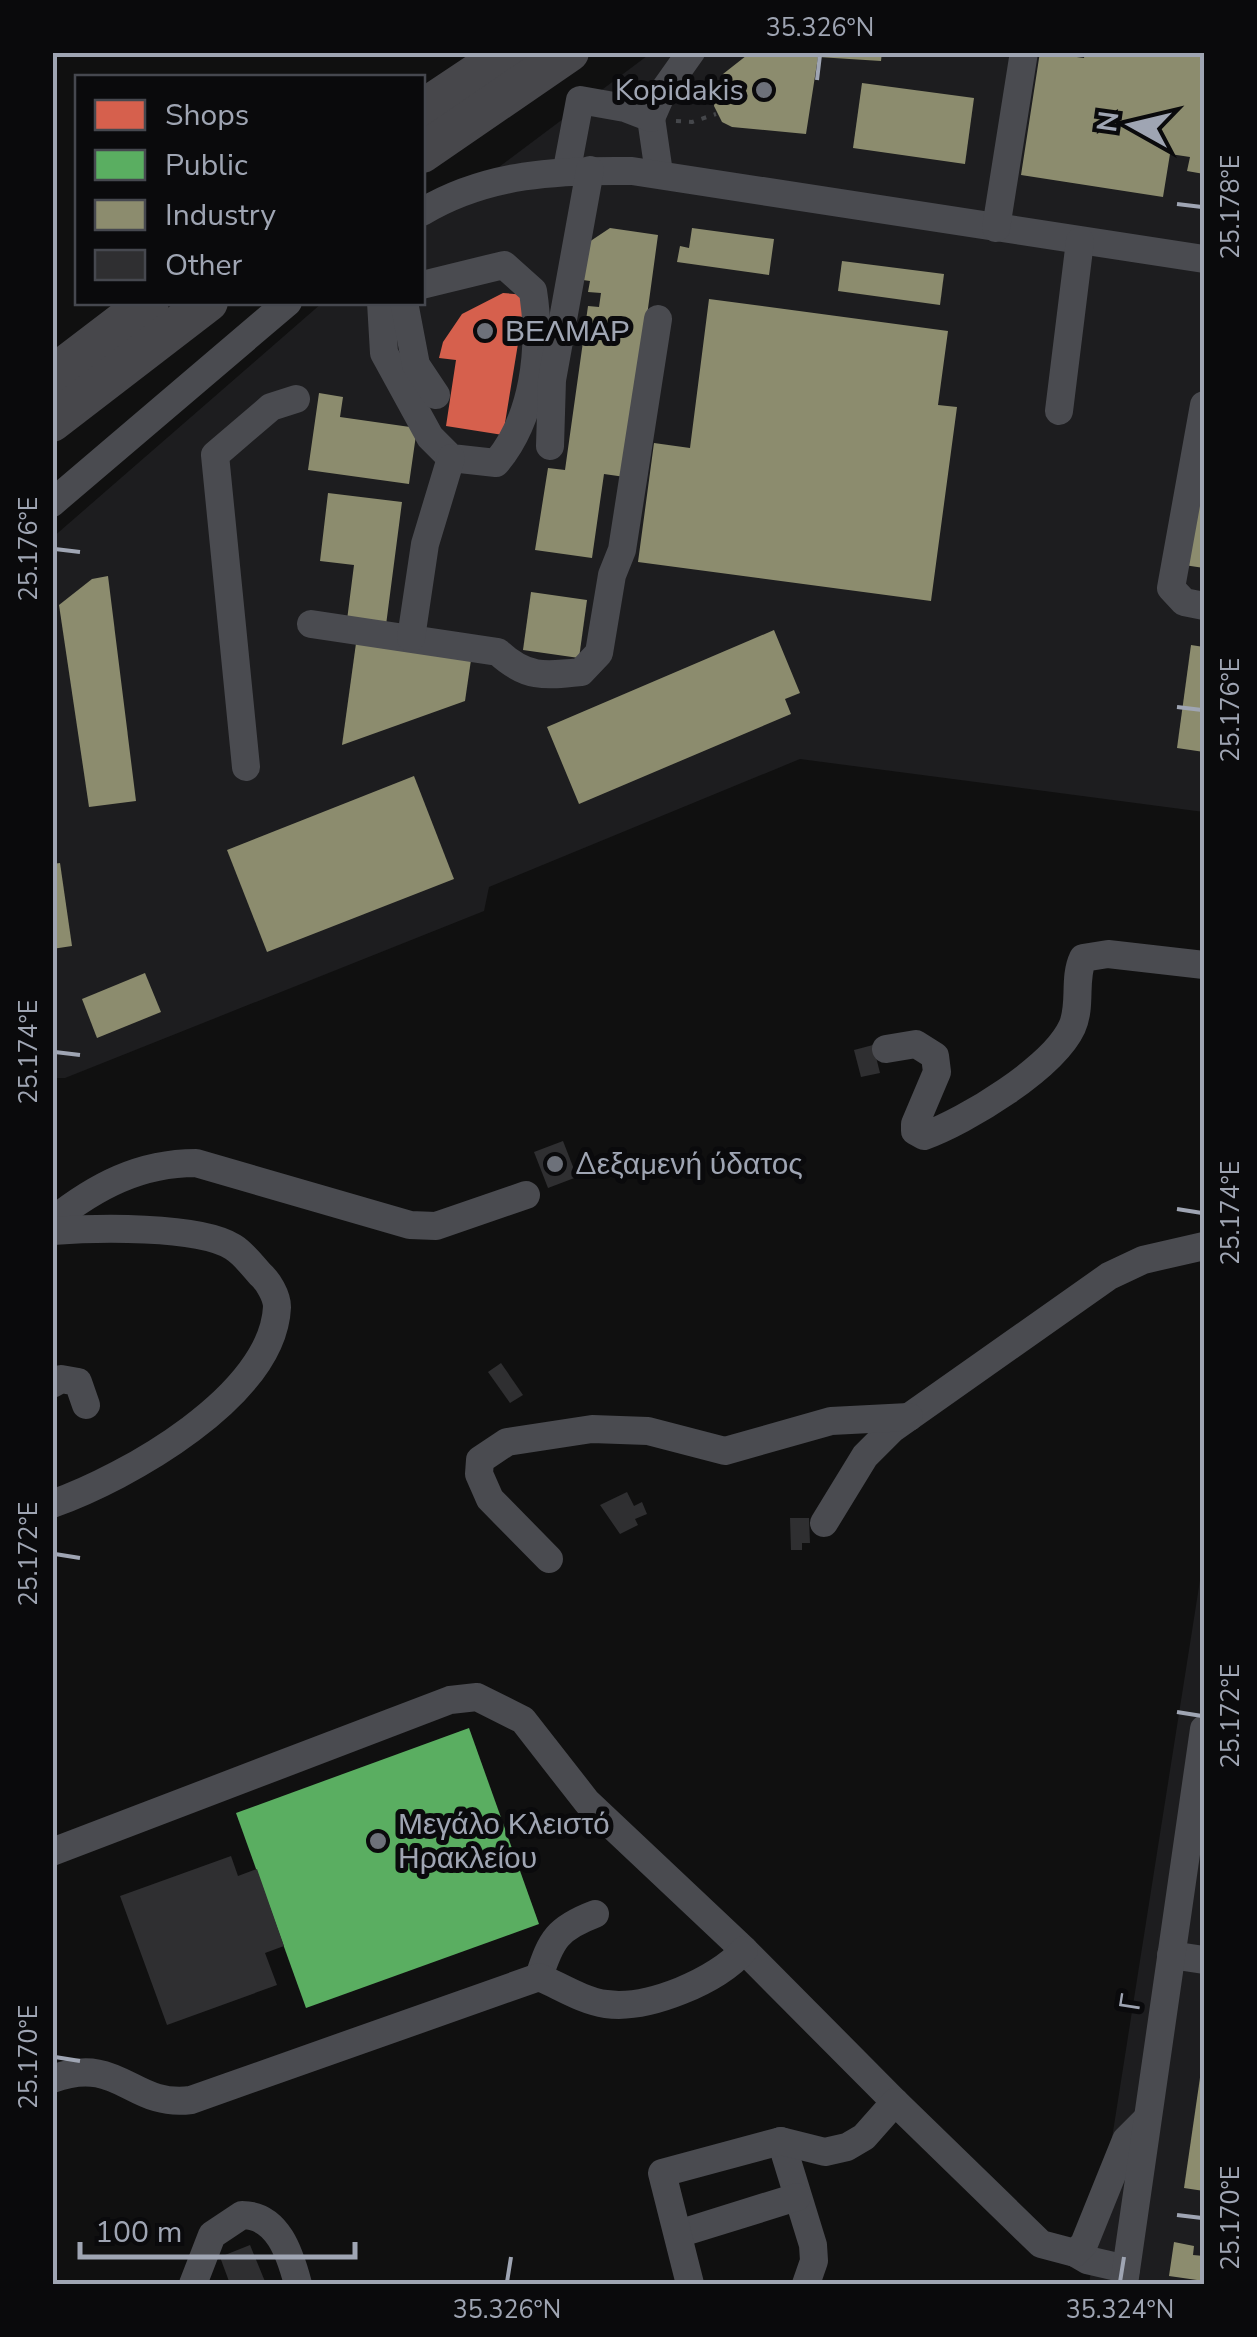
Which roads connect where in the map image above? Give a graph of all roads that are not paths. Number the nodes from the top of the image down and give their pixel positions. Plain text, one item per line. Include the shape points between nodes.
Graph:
1 (509, 52) edge
2 (691, 52) edge
3 (1024, 52) edge
4 (573, 78) edge
5 (425, 108) edge
6 (651, 118) junction
7 (425, 152) edge
8 (578, 170) junction
9 (659, 173) junction
10 (425, 211) edge
11 (996, 228) junction
12 (1080, 241) junction
13 (1204, 259) edge
14 (425, 283) edge
15 (145, 305) edge
16 (204, 305) edge
17 (284, 305) edge
18 (381, 305) edge
19 (405, 305) edge
20 (658, 319) dead end
21 (132, 359) junction
22 (52, 376) edge
23 (436, 395) dead end
24 (296, 398) dead end
25 (1204, 405) edge
26 (1059, 411) dead end
27 (52, 422) edge
28 (52, 436) edge
29 (550, 446) dead end
30 (452, 458) junction
31 (52, 503) edge
32 (1204, 606) edge
33 (311, 624) dead end
34 (410, 638) junction
35 (246, 766) dead end
36 (1204, 965) edge
37 (886, 1050) dead end
38 (526, 1195) dead end
39 (52, 1221) edge
40 (52, 1231) edge
41 (1204, 1246) edge
42 (52, 1384) edge
43 (86, 1406) dead end
44 (909, 1417) junction
45 (52, 1504) edge
46 (824, 1523) dead end
47 (549, 1559) dead end
48 (1204, 1729) edge
49 (52, 1852) edge
50 (595, 1914) dead end
51 (744, 1950) junction
52 (1171, 1955) junction
53 (1204, 1960) edge
54 (540, 1977) junction
55 (52, 2079) edge
56 (895, 2102) junction
57 (1146, 2120) junction
58 (780, 2141) junction
59 (797, 2196) junction
60 (678, 2234) junction
61 (1075, 2253) junction
62 (1125, 2277) edge
63 (193, 2284) edge
64 (298, 2284) edge
65 (690, 2284) edge
66 (806, 2284) edge

1 - 5 highway
2 - 6 street
3 - 11 street
4 - 6 street
4 - 7 highway
4 - 8 street
6 - 9 street
8 - 9 street
8 - 10 street via 473,188
8 - 29 street
9 - 11 street
11 - 12 street
12 - 13 street
12 - 26 street
14 - 30 street via 504,265 533,291 536,348 518,436 496,463
15 - 22 highway
16 - 21 highway
17 - 31 street
18 - 30 street via 389,366 430,437
19 - 23 street via 416,365
20 - 34 street via 599,652 581,672 540,677 519,672 498,652
21 - 27 highway
21 - 28 highway
24 - 35 street via 271,407 215,455
25 - 32 street via 1171,588 1184,602
30 - 34 street via 425,544
33 - 34 street
36 - 37 street via 1108,954 1083,958 1075,1015 1060,1044 997,1096 924,1136 914,1124 937,1072 934,1056 916,1044
38 - 39 street via 436,1226 410,1225 196,1163 168,1163 88,1193
40 - 45 street via 170,1232 232,1246 267,1280 278,1304 268,1342 220,1410 118,1476
41 - 44 street via 1109,1276
42 - 43 street via 78,1382
44 - 46 street via 866,1456
44 - 47 street via 831,1421 725,1452 619,1428 498,1444 480,1460 482,1486
48 - 52 street, Γ
49 - 51 street via 472,1696 522,1720 587,1802
50 - 54 street via 565,1926
51 - 54 street via 719,1972 630,2003 590,2000
51 - 56 street
52 - 53 street
52 - 57 street, Γ
54 - 55 street via 191,2100 154,2096 90,2070
56 - 58 street via 848,2147 825,2152
56 - 61 street via 1040,2244
57 - 61 street via 1126,2140
57 - 62 street, Γ
58 - 59 street
58 - 60 street via 662,2172
59 - 60 street
59 - 66 street via 813,2245
60 - 65 street
61 - 62 street
63 - 64 street via 212,2235 242,2215 268,2222 278,2234

